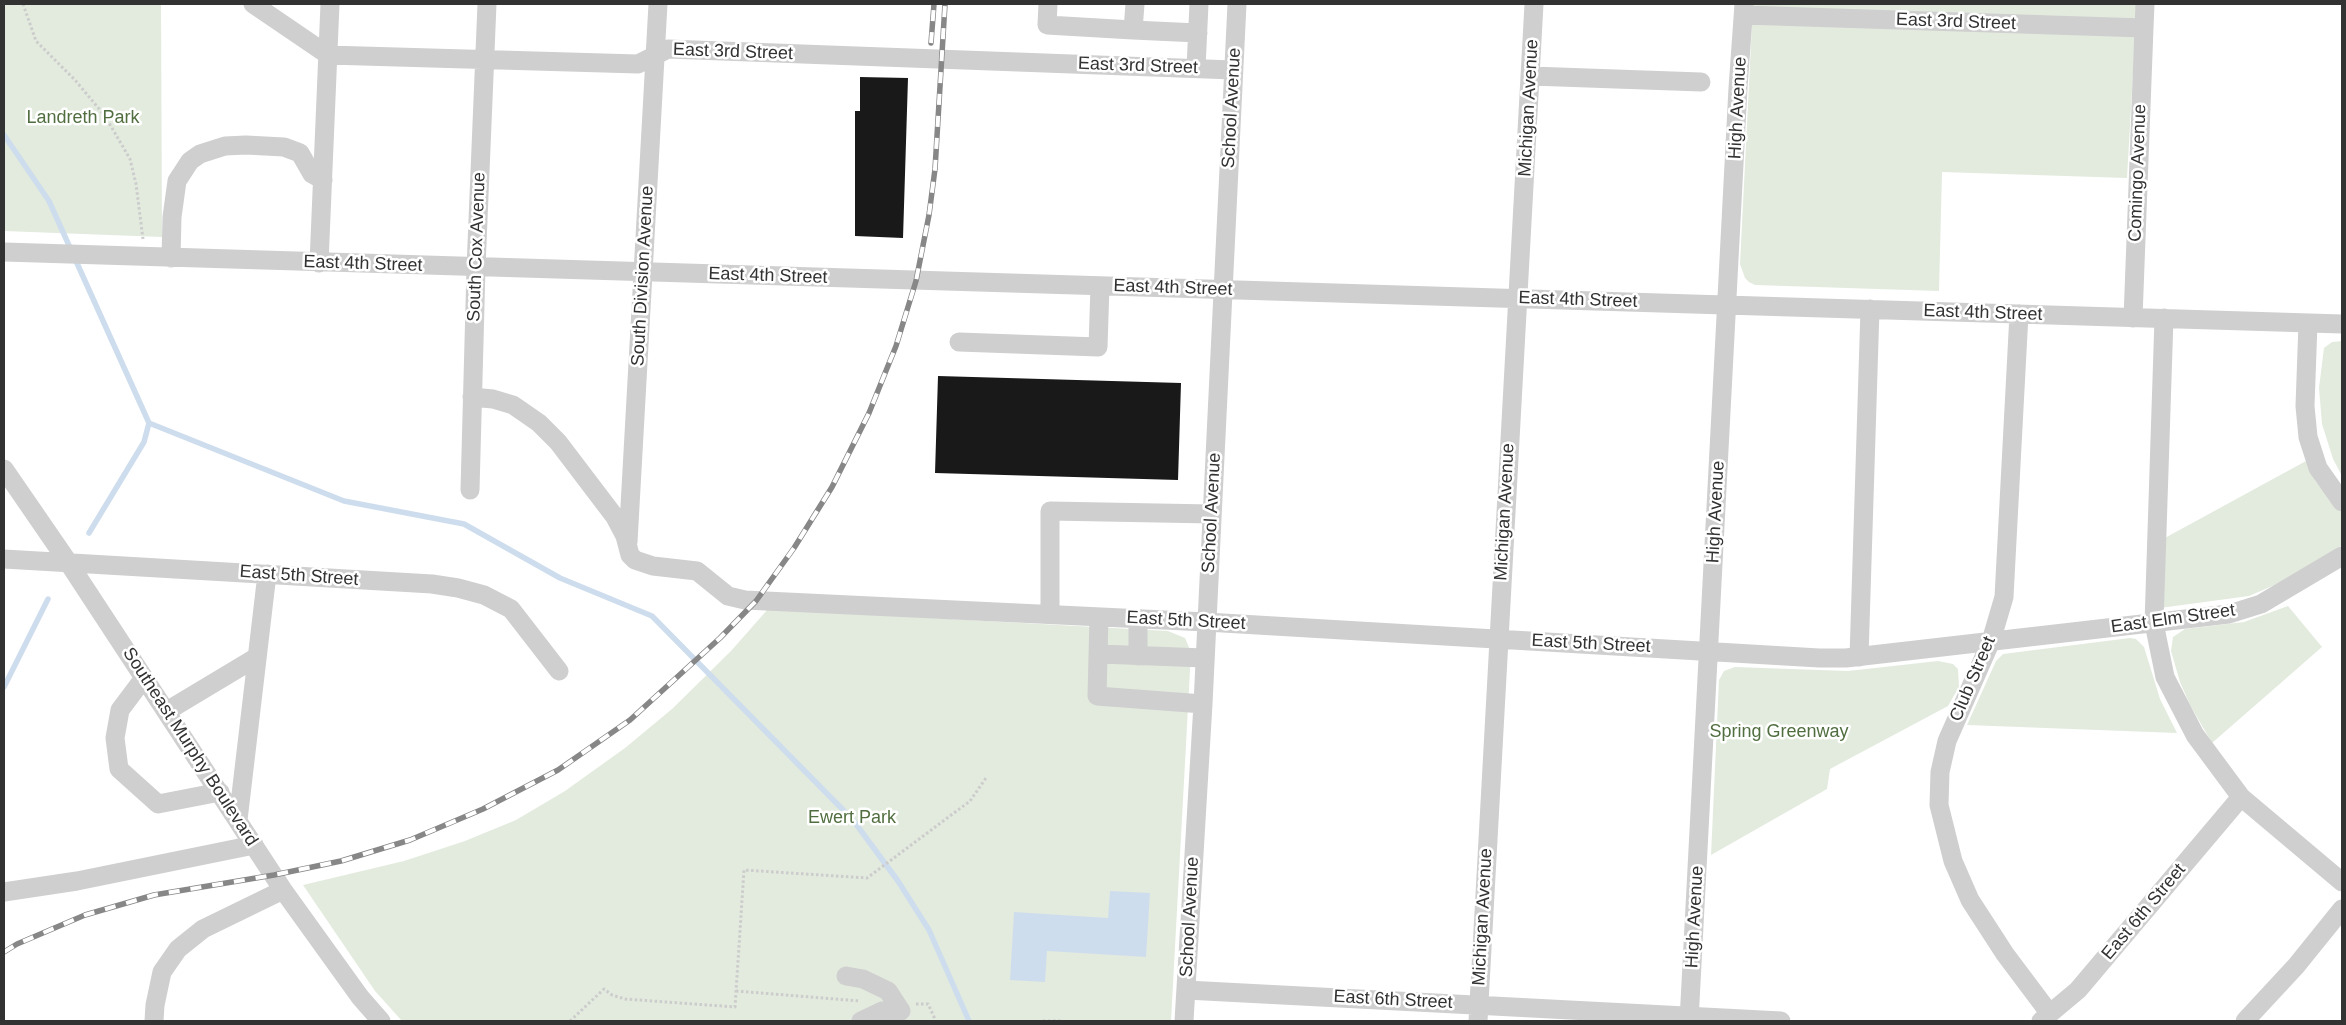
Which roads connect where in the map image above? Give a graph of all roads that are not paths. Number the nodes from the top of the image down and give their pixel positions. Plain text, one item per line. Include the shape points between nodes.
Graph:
1 (253, 4) edge
2 (330, 4) edge
3 (487, 4) edge
4 (658, 4) edge
5 (1048, 4) edge
6 (1135, 4) edge
7 (1200, 4) edge
8 (1237, 4) edge
9 (1534, 4) edge
10 (2145, 4) edge
11 (1744, 10) edge
12 (2144, 28) junction
13 (1133, 30) junction
14 (1198, 32) junction
15 (655, 55) junction
16 (328, 56) junction
17 (486, 60) junction
18 (1196, 68) junction
19 (1233, 70) junction
20 (1531, 76) junction
21 (1701, 82) dead end
22 (323, 180) junction
23 (4, 252) edge
24 (171, 258) junction
25 (319, 263) junction
26 (476, 268) junction
27 (643, 272) junction
28 (1100, 286) junction
29 (1224, 290) junction
30 (1517, 298) junction
31 (1728, 305) junction
32 (1870, 309) junction
33 (2019, 314) junction
34 (2133, 318) junction
35 (2164, 318) junction
36 (2308, 323) junction
37 (2342, 324) edge
38 (959, 342) dead end
39 (472, 397) junction
40 (4, 469) edge
41 (470, 490) dead end
42 (2342, 502) edge
43 (1212, 514) junction
44 (628, 549) junction
45 (2342, 556) edge
46 (4, 558) edge
47 (68, 562) junction
48 (267, 574) junction
49 (1050, 614) junction
50 (1099, 617) junction
51 (1138, 618) junction
52 (1206, 622) junction
53 (2154, 623) junction
54 (1498, 638) junction
55 (1991, 641) junction
56 (1709, 651) junction
57 (1100, 654) junction
58 (1138, 656) junction
59 (257, 657) junction
60 (1859, 657) junction
61 (1204, 658) junction
62 (559, 671) dead end
63 (144, 678) junction
64 (1203, 704) junction
65 (166, 711) junction
66 (220, 792) junction
67 (2242, 797) junction
68 (238, 820) junction
69 (254, 845) junction
70 (2342, 882) edge
71 (283, 890) junction
72 (4, 892) edge
73 (2342, 909) edge
74 (846, 976) dead end
75 (1186, 990) junction
76 (1478, 1013) edge
77 (893, 1018) edge
78 (2045, 1018) edge
79 (1690, 1019) edge
80 (154, 1021) edge
81 (381, 1021) edge
82 (860, 1021) edge
83 (1184, 1021) edge
84 (1780, 1021) edge
85 (2244, 1021) edge

1 - 16 street
2 - 16 street
3 - 17 street, South Cox Avenue
4 - 15 street, South Division Avenue
5 - 13 street via 1047,25
6 - 13 street
7 - 14 street
8 - 19 street, School Avenue
9 - 20 street, Michigan Avenue
10 - 12 street
11 - 12 street, East 3rd Street
11 - 31 street, High Avenue
12 - 34 street, Comingo Avenue
13 - 14 street
14 - 18 street
15 - 17 street, East 3rd Street via 638,64
15 - 18 street, East 3rd Street via 668,49
15 - 27 street, South Division Avenue
16 - 17 street, East 3rd Street
16 - 22 street
17 - 26 street, South Cox Avenue
18 - 19 street, East 3rd Street
19 - 29 street, School Avenue
20 - 21 street
20 - 30 street, Michigan Avenue
22 - 24 street via 312,174 300,154 284,147 232,146 200,154 190,161 177,181
22 - 25 street
23 - 24 street, East 4th Street
24 - 25 street, East 4th Street
25 - 26 street, East 4th Street
26 - 27 street, East 4th Street
26 - 39 street, South Cox Avenue
27 - 28 street, East 4th Street
27 - 44 street, South Division Avenue
28 - 29 street, East 4th Street
28 - 38 street via 1098,347
29 - 30 street, East 4th Street
29 - 43 street, School Avenue
30 - 31 street, East 4th Street
30 - 54 street, Michigan Avenue
31 - 32 street, East 4th Street
31 - 56 street, High Avenue
32 - 33 street, East 4th Street
32 - 60 street
33 - 34 street, East 4th Street
33 - 55 street, Club Street via 2006,580
34 - 35 street, East 4th Street
35 - 36 street, East 4th Street
35 - 53 street
36 - 37 street, East 4th Street
36 - 42 street via 2308,437 2318,468
39 - 41 street, South Cox Avenue
39 - 44 street via 513,405 538,423 572,459 611,511
40 - 47 street, Southeast Murphy Boulevard
43 - 49 street via 1050,510
43 - 52 street, School Avenue
44 - 49 street, East 5th Street via 632,558 640,562 697,571 728,596 744,600
45 - 53 street, East Elm Street via 2261,604 2229,614
46 - 47 street, East 5th Street
47 - 48 street, East 5th Street
47 - 63 street, Southeast Murphy Boulevard
48 - 59 street
48 - 62 street, East 5th Street via 432,584 484,595 511,609
49 - 50 street, East 5th Street
50 - 51 street, East 5th Street
50 - 57 street
51 - 52 street, East 5th Street
51 - 58 street
52 - 54 street, East 5th Street
52 - 61 street, School Avenue
53 - 55 street, East Elm Street
53 - 67 street via 2163,667 2173,694 2195,735
54 - 56 street, East 5th Street
54 - 76 street, Michigan Avenue
55 - 60 street, East 5th Street
55 - 78 street, Club Street via 1942,757 1939,805 1953,861 1977,912
56 - 60 street, East 5th Street via 1819,658
56 - 79 street, High Avenue
57 - 58 street
57 - 64 street via 1097,696
58 - 61 street
59 - 65 street
59 - 68 street
61 - 64 street, School Avenue
63 - 65 street, Southeast Murphy Boulevard
63 - 66 street via 120,710 116,738 119,769 158,804
64 - 75 street, School Avenue
65 - 66 street, Southeast Murphy Boulevard
66 - 68 street, Southeast Murphy Boulevard
67 - 70 street
67 - 78 street, East 6th Street via 2078,990
68 - 69 street, Southeast Murphy Boulevard
69 - 71 street, Southeast Murphy Boulevard
69 - 72 street via 77,881
71 - 80 street via 203,929 178,949 162,972
71 - 81 street, Southeast Murphy Boulevard
73 - 85 street via 2296,966
74 - 77 street via 863,979 888,991 901,1010
75 - 76 street, East 6th Street
75 - 83 street, School Avenue
76 - 79 street, East 6th Street
77 - 82 street via 882,1011
79 - 84 street, East 6th Street

